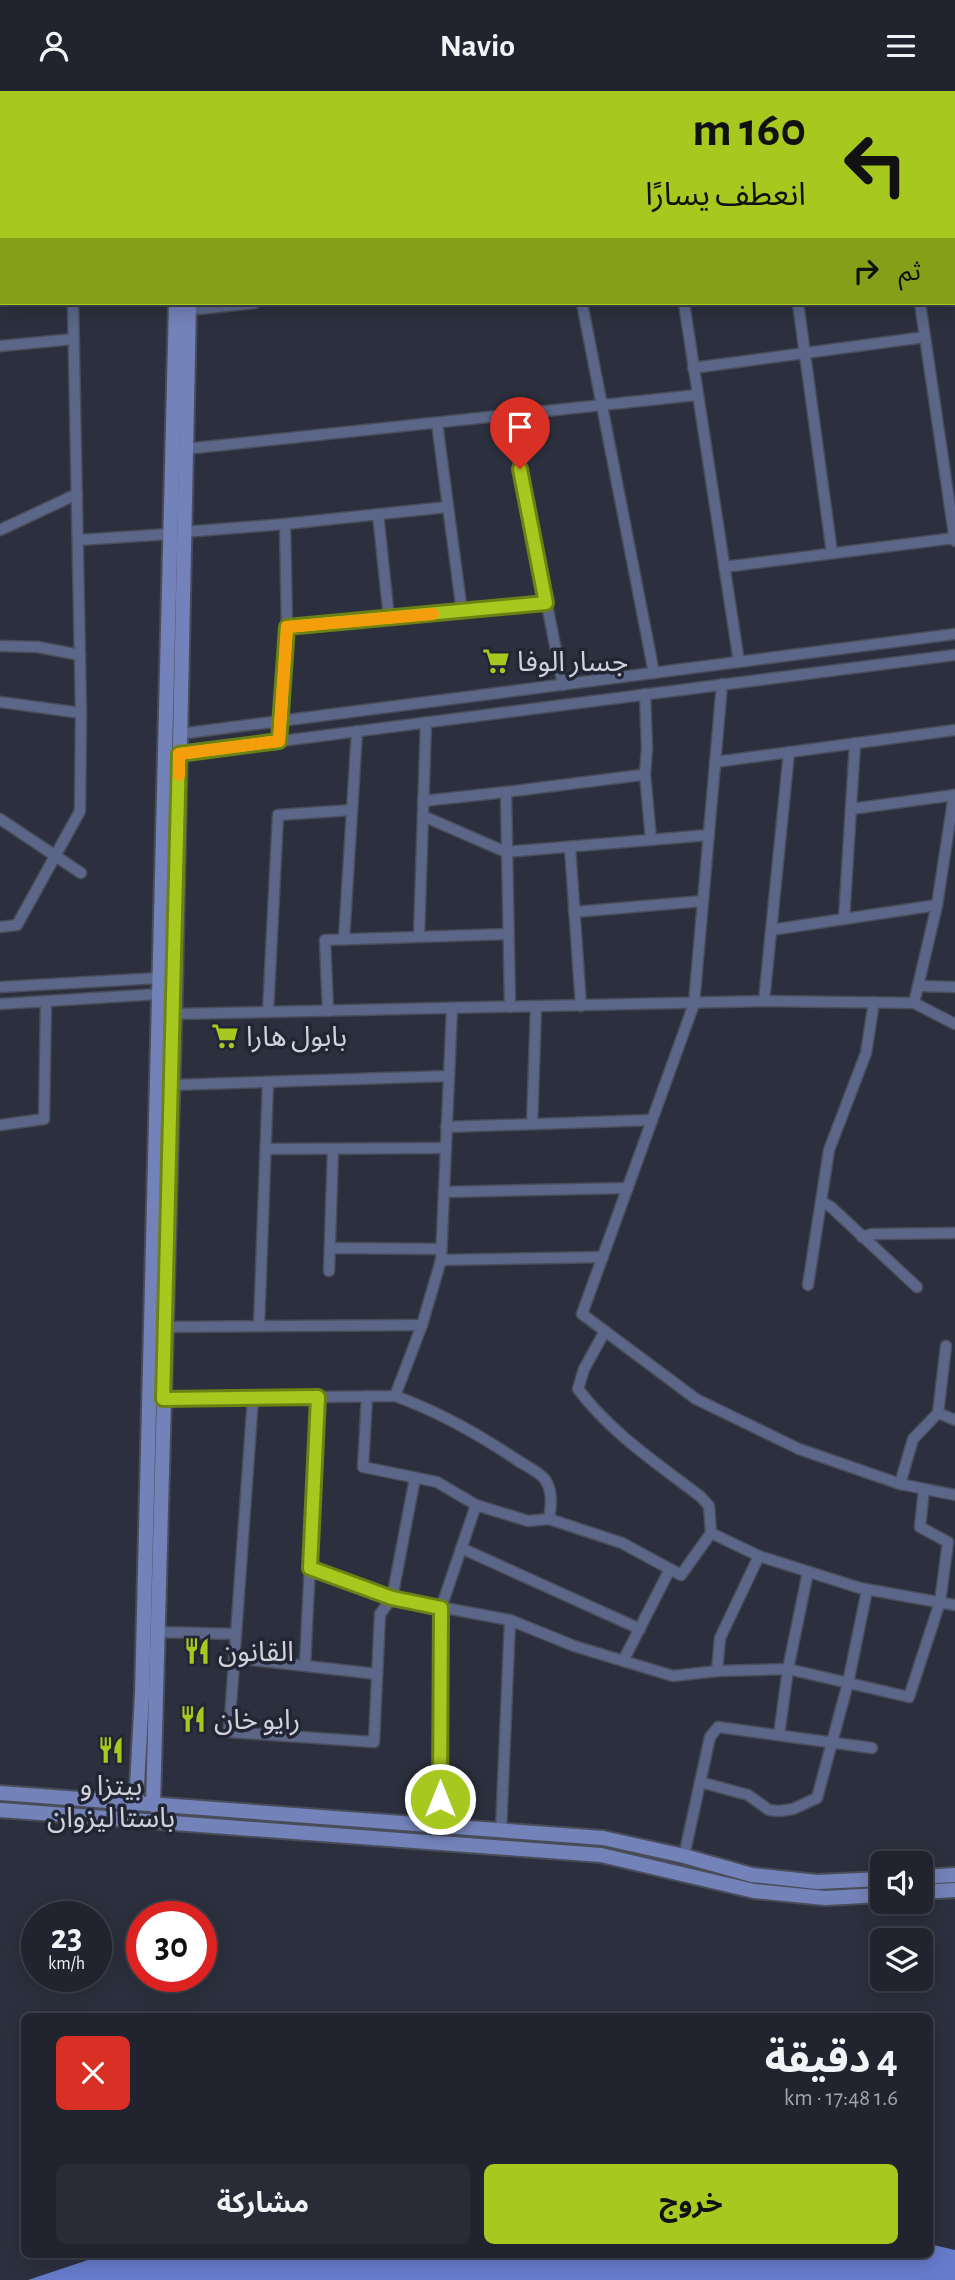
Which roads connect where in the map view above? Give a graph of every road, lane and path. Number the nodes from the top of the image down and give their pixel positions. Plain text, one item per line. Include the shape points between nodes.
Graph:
1 (73, 305) edge
2 (184, 305) edge
3 (582, 305) edge
4 (684, 305) edge
5 (798, 305) edge
6 (920, 305) edge
7 (925, 337) junction
8 (74, 338) junction
9 (0, 346) edge
10 (805, 354) junction
11 (693, 368) junction
12 (697, 395) junction
13 (603, 405) junction
14 (509, 415) junction
15 (437, 423) junction
16 (185, 449) junction
17 (77, 494) junction
18 (447, 507) junction
19 (378, 514) junction
20 (285, 524) junction
21 (0, 530) edge
22 (177, 533) junction
23 (955, 539) edge
24 (78, 540) junction
25 (832, 553) junction
26 (724, 567) junction
27 (546, 603) junction
28 (462, 612) junction
29 (389, 618) junction
30 (287, 627) junction
31 (955, 634) edge
32 (0, 646) edge
33 (80, 655) junction
34 (955, 655) edge
35 (739, 662) junction
36 (653, 673) junction
37 (722, 684) junction
38 (563, 685) junction
39 (645, 694) junction
40 (0, 702) edge
41 (81, 713) junction
42 (279, 721) junction
43 (426, 722) junction
44 (955, 730) edge
45 (357, 731) junction
46 (179, 734) junction
47 (279, 741) junction
48 (855, 743) junction
49 (789, 752) junction
50 (179, 754) junction
51 (715, 762) junction
52 (641, 775) dead end
53 (506, 792) junction
54 (955, 795) edge
55 (423, 801) junction
56 (851, 809) junction
57 (352, 810) junction
58 (423, 816) junction
59 (0, 819) edge
60 (709, 835) junction
61 (651, 840) junction
62 (570, 847) junction
63 (506, 852) junction
64 (55, 855) junction
65 (81, 873) dead end
66 (703, 901) junction
67 (937, 905) junction
68 (574, 912) junction
69 (844, 919) junction
70 (0, 927) edge
71 (771, 930) junction
72 (508, 934) junction
73 (419, 936) junction
74 (344, 939) junction
75 (159, 978) junction
76 (918, 986) junction
77 (0, 987) edge
78 (955, 987) edge
79 (159, 994) junction
80 (764, 1000) junction
81 (46, 1001) junction
82 (874, 1002) junction
83 (914, 1003) junction
84 (0, 1004) edge
85 (694, 1004) junction
86 (581, 1006) junction
87 (510, 1007) junction
88 (536, 1007) junction
89 (452, 1009) junction
90 (328, 1011) junction
91 (268, 1012) junction
92 (174, 1014) junction
93 (955, 1024) edge
94 (449, 1076) junction
95 (268, 1082) junction
96 (172, 1085) junction
97 (652, 1120) junction
98 (532, 1124) junction
99 (0, 1125) edge
100 (446, 1127) junction
101 (446, 1148) junction
102 (266, 1149) junction
103 (334, 1149) junction
104 (628, 1188) junction
105 (444, 1192) junction
106 (822, 1202) junction
107 (955, 1233) edge
108 (862, 1237) junction
109 (330, 1248) junction
110 (441, 1249) junction
111 (603, 1257) junction
112 (441, 1260) junction
113 (329, 1271) dead end
114 (808, 1285) dead end
115 (918, 1287) dead end
116 (422, 1325) junction
117 (260, 1326) junction
118 (165, 1327) junction
119 (605, 1331) junction
120 (946, 1346) dead end
121 (366, 1396) junction
122 (395, 1396) junction
123 (318, 1397) junction
124 (253, 1398) junction
125 (163, 1399) junction
126 (938, 1413) junction
127 (955, 1420) edge
128 (415, 1478) junction
129 (900, 1484) junction
130 (924, 1489) junction
131 (955, 1495) edge
132 (476, 1504) junction
133 (549, 1519) junction
134 (711, 1533) junction
135 (461, 1548) junction
136 (759, 1556) junction
137 (310, 1568) junction
138 (670, 1569) junction
139 (808, 1572) junction
140 (867, 1590) junction
141 (392, 1598) junction
142 (940, 1602) junction
143 (955, 1605) edge
144 (441, 1608) junction
145 (510, 1621) junction
146 (640, 1629) junction
147 (156, 1632) junction
148 (236, 1634) junction
149 (235, 1658) junction
150 (623, 1661) junction
151 (305, 1666) junction
152 (788, 1669) junction
153 (717, 1671) junction
154 (377, 1675) junction
155 (848, 1683) junction
156 (779, 1735) junction
157 (832, 1744) junction
158 (872, 1748) dead end
159 (700, 1782) junction
160 (0, 1793) edge
161 (136, 1804) junction
162 (153, 1805) junction
163 (0, 1810) edge
164 (440, 1826) junction
165 (501, 1831) junction
166 (684, 1856) junction
167 (955, 1875) edge
168 (933, 1876) edge
169 (870, 1880) edge
170 (955, 1890) edge
171 (933, 1891) edge
172 (870, 1896) edge

1 - 8 street
2 - 16 main road
2 - 22 main road
3 - 13 street
4 - 11 street
5 - 10 street
6 - 7 street
7 - 10 street
7 - 23 street
8 - 9 street
8 - 17 street
10 - 11 street
10 - 25 street
11 - 12 street
12 - 13 street
12 - 26 street
13 - 14 street
13 - 36 street
14 - 15 street
14 - 27 street
15 - 16 street
15 - 18 street
16 - 22 main road
17 - 21 street
17 - 24 street
18 - 19 street
18 - 28 street
19 - 20 street
19 - 29 street
20 - 22 street
20 - 30 street
22 - 24 street
22 - 46 main road
22 - 75 main road
23 - 25 street
24 - 33 street
25 - 26 street
26 - 35 street
27 - 28 street
27 - 38 street
28 - 29 street
29 - 30 street
30 - 42 street
31 - 35 street
32 - 33 street
33 - 41 street
34 - 37 street
35 - 36 street
36 - 38 street
37 - 39 street
37 - 51 street
38 - 42 street
39 - 43 street
39 - 61 street
40 - 41 street
41 - 64 street via 80,811
42 - 46 street
42 - 47 street
43 - 45 street
43 - 55 street
44 - 48 street
45 - 47 street
45 - 57 street
46 - 50 main road
47 - 50 street
48 - 49 street
48 - 56 street
49 - 51 street
49 - 71 street
50 - 92 main road
51 - 60 street
52 - 53 street
53 - 55 street
53 - 63 street
54 - 56 street
54 - 67 street
55 - 58 street
56 - 69 street
57 - 74 street
57 - 91 street via 278,815
58 - 63 street
58 - 73 street
59 - 64 street
60 - 61 street
60 - 66 street
61 - 62 street
62 - 63 street
62 - 68 street
63 - 72 street
64 - 65 street
64 - 70 street via 17,925
66 - 68 street
66 - 85 street
67 - 69 street
67 - 76 street
68 - 86 street
69 - 71 street
71 - 80 street
72 - 73 street
72 - 87 street
73 - 74 street
74 - 90 street via 325,940
75 - 77 street
75 - 79 main road
76 - 78 street
76 - 83 street
79 - 81 street
79 - 161 main road
80 - 82 street
80 - 85 street
81 - 84 street
81 - 99 street via 44,1119
82 - 83 street
82 - 106 street via 866,1053 829,1150
83 - 93 street
85 - 86 street
85 - 97 street
86 - 88 street
87 - 88 street
87 - 89 street
88 - 98 street
89 - 90 street
89 - 94 street
90 - 91 street
91 - 92 street
92 - 96 main road
94 - 95 street
94 - 100 street
95 - 96 street
95 - 102 street
96 - 118 main road
97 - 98 street
97 - 104 street
98 - 100 street
100 - 101 street
101 - 103 street
101 - 105 street
102 - 103 street
102 - 117 street
103 - 109 street
104 - 105 street
104 - 111 street
105 - 110 street
106 - 108 street
106 - 114 street
107 - 108 street
108 - 115 street
109 - 110 street
109 - 113 street
110 - 112 street
111 - 112 street
111 - 119 street via 582,1314
112 - 116 street
116 - 117 street
116 - 122 street
117 - 118 street
118 - 125 main road
119 - 129 street via 696,1399 799,1449
119 - 134 street via 578,1389 631,1444 701,1497 709,1506
120 - 126 street
121 - 122 street
121 - 123 street
121 - 128 street via 363,1467
122 - 133 street via 433,1410 539,1474 547,1482 552,1500
123 - 124 street
123 - 137 street
124 - 125 street
124 - 148 street
125 - 147 main road
126 - 127 street
126 - 129 street via 913,1439
128 - 132 street via 437,1482
128 - 141 street
129 - 130 street
130 - 131 street
130 - 142 street via 920,1527 948,1542
132 - 133 street via 528,1521
132 - 135 street
133 - 138 street via 622,1543
134 - 136 street
134 - 138 street via 681,1575
135 - 144 street
135 - 146 street
136 - 139 street
136 - 153 street via 720,1638
137 - 141 street
137 - 151 street
138 - 146 street
139 - 140 street
139 - 152 street
140 - 142 street
140 - 155 street
141 - 144 street
141 - 154 street via 380,1614
142 - 143 street
142 - 155 street via 909,1697
144 - 145 street
144 - 164 street
145 - 150 street
145 - 165 street
146 - 150 street
147 - 148 street
147 - 162 main road
148 - 149 street
149 - 151 street
149 - 154 street via 229,1732 374,1742
150 - 153 street via 673,1676
151 - 154 street
152 - 153 street
152 - 155 street
152 - 156 street
155 - 157 street
156 - 157 street
156 - 159 street via 718,1727 710,1737
157 - 158 street
157 - 159 street via 817,1798 793,1809 768,1810 748,1795
159 - 166 street
160 - 161 main road
161 - 162 main road
162 - 164 main road
163 - 172 main road via 601,1855 754,1891 825,1898
164 - 165 main road
165 - 166 main road via 603,1838
166 - 169 main road via 752,1875 817,1882
167 - 168 main road
170 - 171 main road

